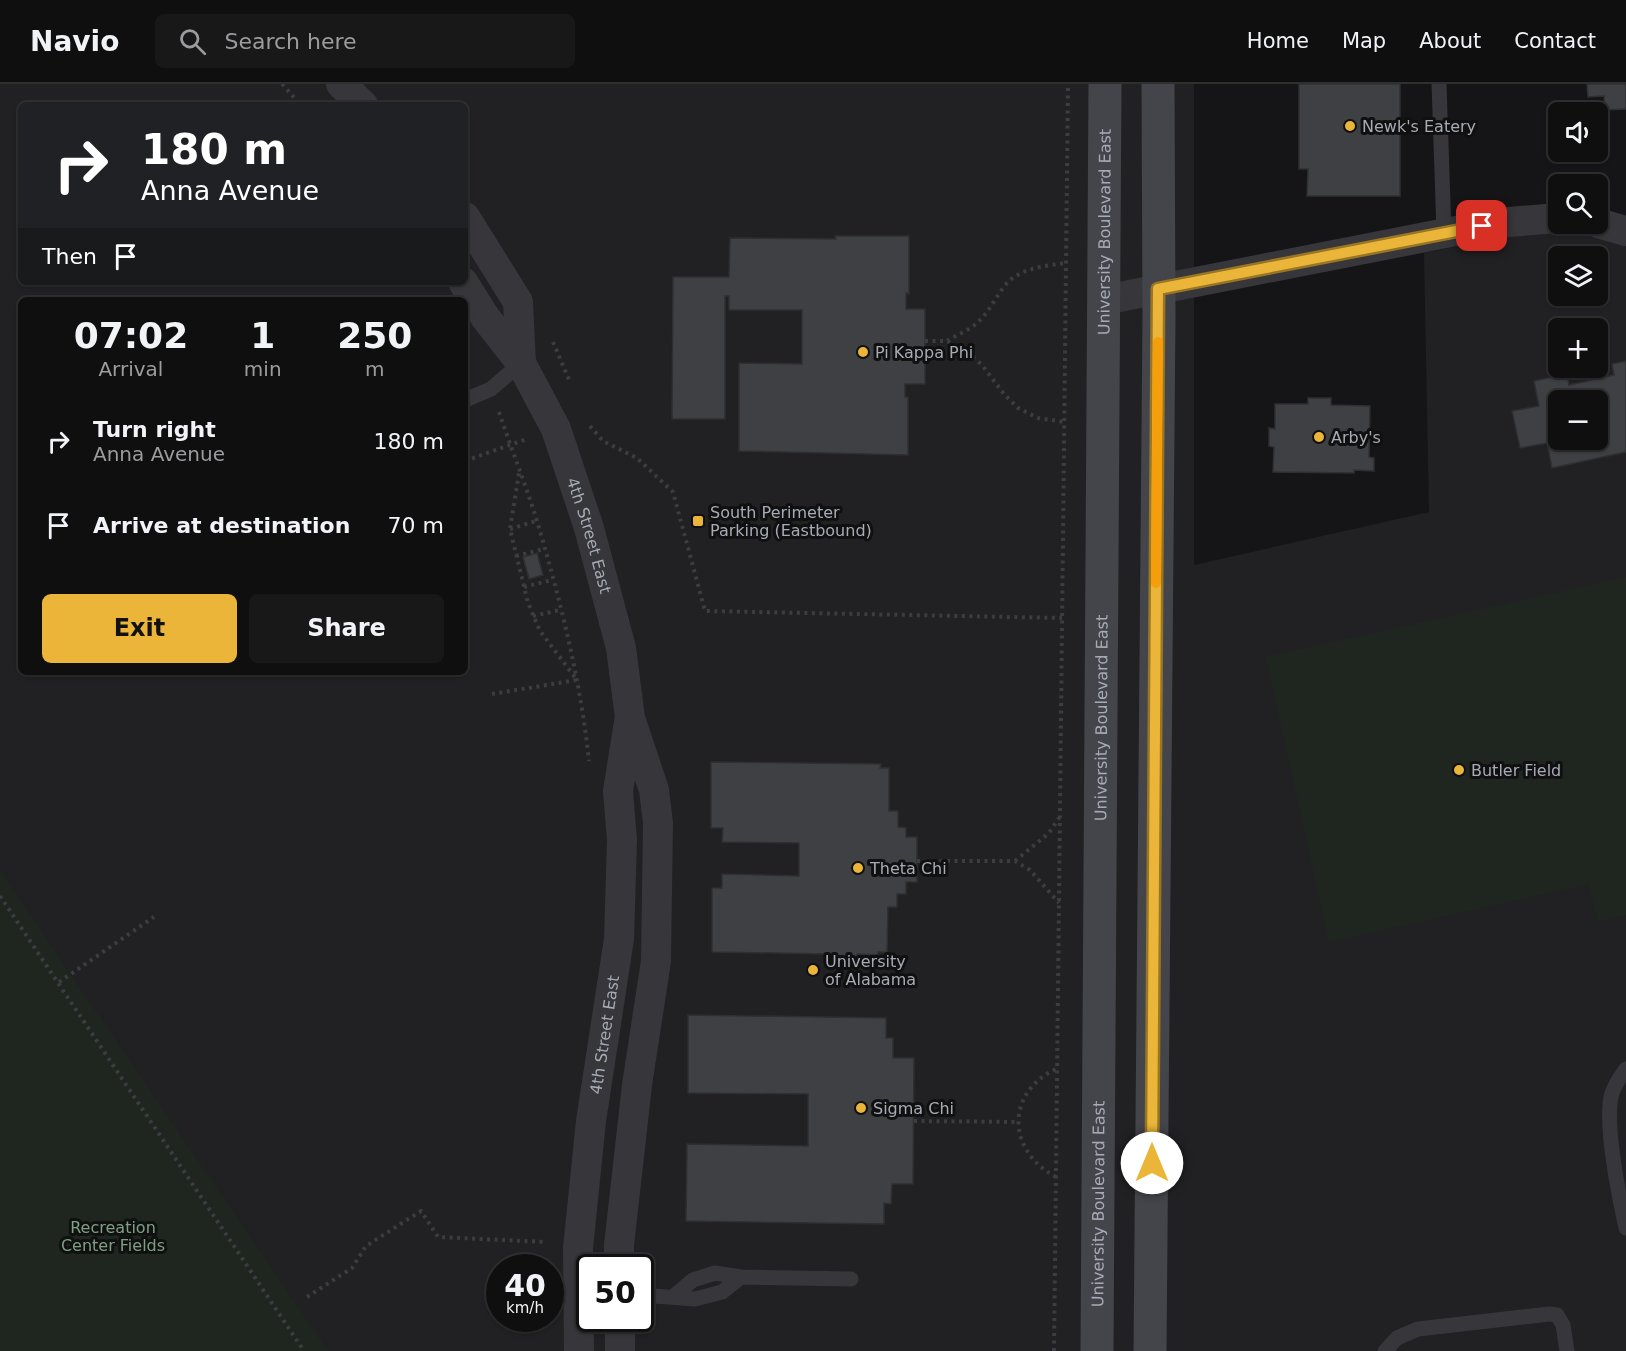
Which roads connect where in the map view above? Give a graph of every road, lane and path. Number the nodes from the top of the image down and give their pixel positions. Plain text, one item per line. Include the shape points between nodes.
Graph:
1 (282, 84) edge
2 (1068, 84) edge
3 (1106, 84) edge
4 (1158, 84) edge
5 (1439, 84) edge
6 (298, 102) edge
7 (1548, 219) edge
8 (468, 222) edge
9 (1608, 226) edge
10 (1626, 231) edge
11 (1444, 233) junction
12 (1066, 263) junction
13 (465, 285) edge
14 (1158, 289) junction
15 (1104, 300) junction
16 (925, 341) dead end
17 (947, 341) junction
18 (521, 363) junction
19 (491, 389) junction
20 (468, 399) edge
21 (1065, 422) junction
22 (556, 429) junction
23 (510, 445) junction
24 (468, 460) edge
25 (519, 472) junction
26 (536, 521) junction
27 (510, 529) junction
28 (544, 549) junction
29 (516, 556) junction
30 (552, 579) junction
31 (524, 587) junction
32 (560, 610) junction
33 (533, 616) junction
34 (1062, 618) junction
35 (577, 680) junction
36 (492, 694) dead end
37 (630, 718) junction
38 (590, 763) dead end
39 (1060, 817) junction
40 (917, 861) dead end
41 (1015, 861) junction
42 (0, 896) edge
43 (1059, 904) junction
44 (154, 916) dead end
45 (59, 982) junction
46 (1057, 1068) junction
47 (1626, 1069) edge
48 (914, 1121) dead end
49 (1018, 1122) junction
50 (1056, 1177) junction
51 (1626, 1228) edge
52 (555, 1242) dead end
53 (579, 1254) edge
54 (619, 1254) edge
55 (851, 1279) dead end
56 (307, 1297) dead end
57 (654, 1297) edge
58 (581, 1332) edge
59 (620, 1332) edge
60 (304, 1351) edge
61 (579, 1351) edge
62 (620, 1351) edge
63 (1054, 1351) edge
64 (1097, 1351) edge
65 (1150, 1351) edge
66 (1385, 1351) edge
67 (1567, 1351) edge

1 - 6 path
2 - 12 path
3 - 15 main road, University Boulevard East
4 - 14 main road
5 - 11 lane
7 - 11 street
8 - 18 street, 4th Street East via 518,302
9 - 10 street
11 - 14 street
12 - 17 path via 1022,273 1005,285 990,309 972,327
12 - 21 path
13 - 18 street, 4th Street East
14 - 15 street
14 - 65 main road
15 - 64 main road, University Boulevard East
16 - 17 path
17 - 21 path via 982,365 1018,408 1038,418
18 - 19 lane
18 - 22 street, 4th Street East
19 - 20 lane
19 - 23 path
21 - 34 path
22 - 23 path
22 - 34 path via 585,419 603,441 637,458 673,492 705,611
22 - 37 street, 4th Street East via 614,620
23 - 24 path
23 - 25 path
25 - 26 path
25 - 27 path
26 - 27 path
26 - 28 path
27 - 29 path
28 - 29 path
28 - 30 path
29 - 31 path
30 - 31 path
30 - 32 path
31 - 33 path
32 - 33 path
32 - 35 path
33 - 35 path
34 - 39 path
35 - 36 path
35 - 38 path
37 - 53 street, 4th Street East via 618,791 622,840 619,939 591,1121
37 - 54 street, 4th Street East via 654,790 658,823 656,961 637,1085
39 - 41 path via 1049,833
39 - 43 path
40 - 41 path
41 - 43 path via 1030,870
42 - 45 path
43 - 46 path
44 - 45 path
45 - 60 path
46 - 49 path via 1034,1083 1026,1094
46 - 50 path
47 - 51 lane via 1611,1097 1610,1131
48 - 49 path
49 - 50 path via 1029,1155
50 - 63 path
52 - 56 path via 438,1237 421,1211 366,1246 351,1268
55 - 57 lane via 741,1277 715,1272 693,1280 673,1298
58 - 61 street, 4th Street East
59 - 62 street
66 - 67 lane via 1397,1338 1418,1329 1549,1314 1557,1315 1563,1325

